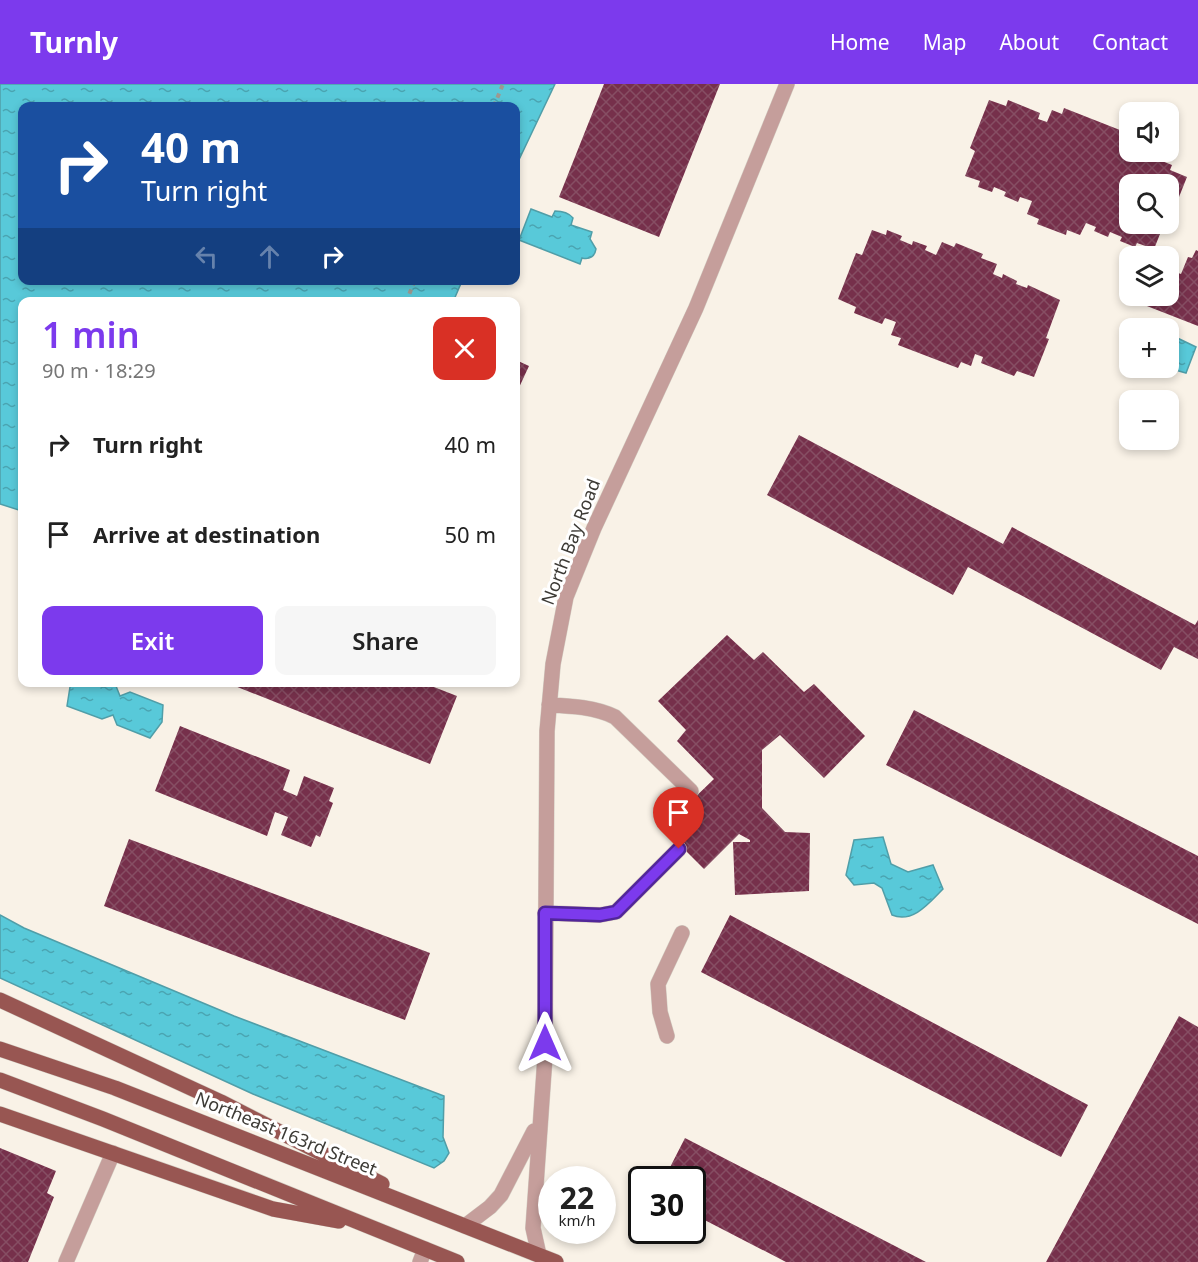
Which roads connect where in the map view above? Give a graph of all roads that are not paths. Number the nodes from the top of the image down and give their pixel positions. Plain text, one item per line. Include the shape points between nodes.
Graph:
1 (787, 84) edge
2 (549, 705) junction
3 (691, 791) dead end
4 (679, 849) dead end
5 (545, 913) junction
6 (682, 933) dead end
7 (0, 1000) edge
8 (667, 1036) dead end
9 (0, 1049) edge
10 (0, 1080) edge
11 (0, 1114) edge
12 (539, 1120) junction
13 (113, 1154) junction
14 (465, 1226) junction
15 (371, 1227) junction
16 (422, 1255) edge
17 (539, 1255) junction
18 (66, 1262) edge
19 (457, 1262) edge
20 (556, 1262) edge

1 - 2 street, North Bay Road via 696,308 566,597
2 - 3 street via 580,707 615,717
2 - 5 street, North Bay Road
4 - 5 street via 616,912
5 - 12 street, North Bay Road via 545,1057
6 - 8 street via 658,984
7 - 14 main road via 221,1102
9 - 14 main road, Northeast 163rd Street via 115,1088
10 - 15 main road
11 - 13 main road
12 - 14 street, North Bay Road via 501,1195
12 - 17 street, North Bay Road via 533,1228
13 - 15 main road via 273,1209
13 - 18 street
14 - 17 main road, Northeast 163rd Street
15 - 16 main road
16 - 19 main road
17 - 20 main road, Northeast 163rd Street

